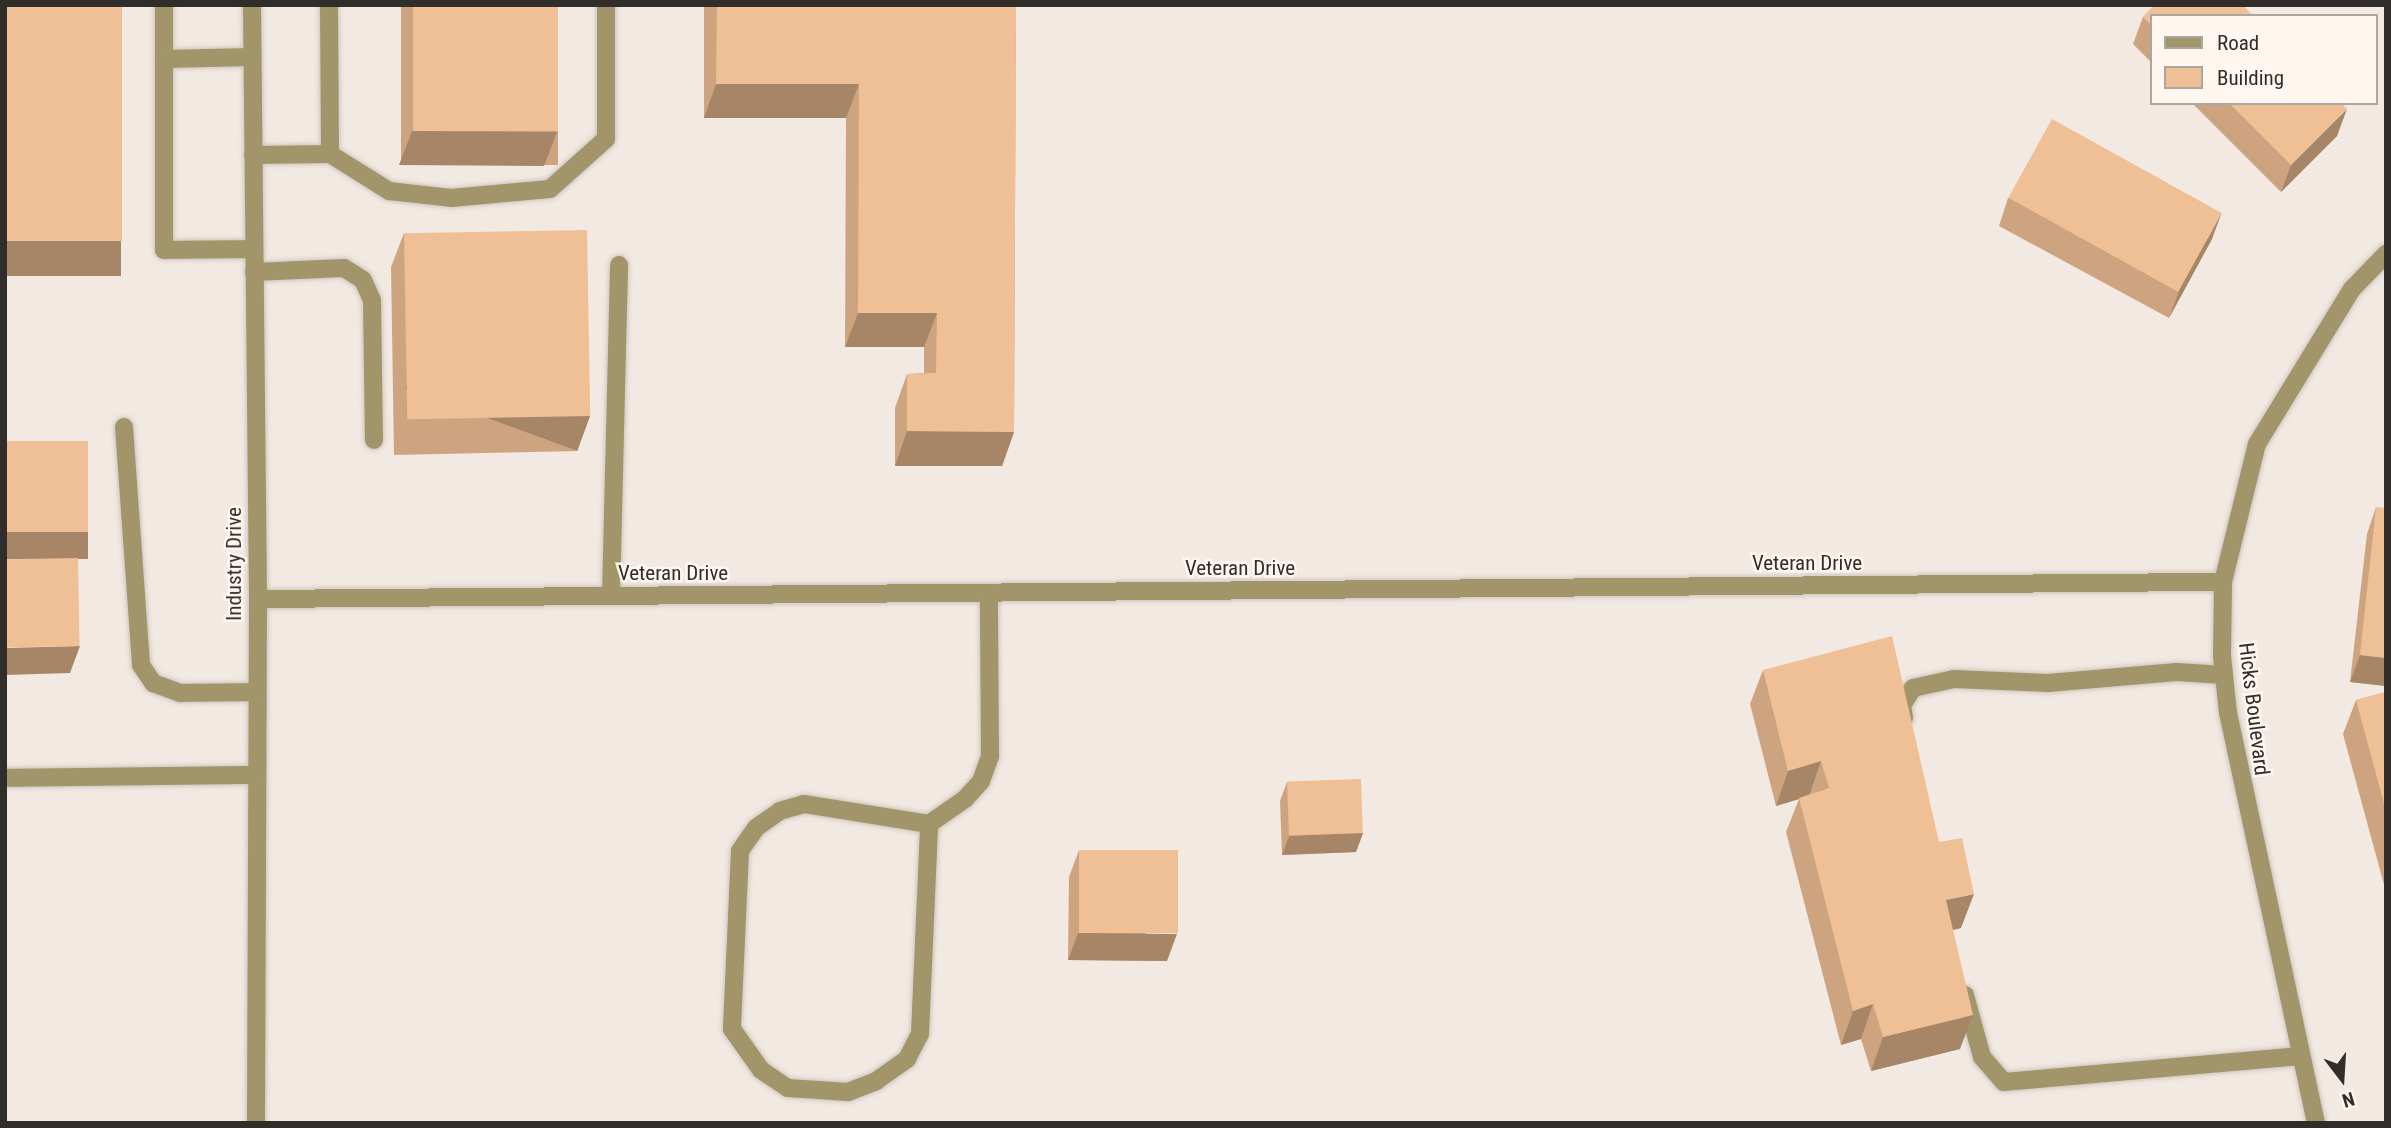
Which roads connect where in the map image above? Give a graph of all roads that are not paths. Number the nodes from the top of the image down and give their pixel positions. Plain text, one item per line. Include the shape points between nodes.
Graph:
1 (164, 5) edge
2 (252, 5) edge
3 (329, 5) edge
4 (606, 5) edge
5 (252, 57) junction
6 (164, 59) junction
7 (330, 154) junction
8 (253, 155) junction
9 (254, 249) junction
10 (2386, 254) edge
11 (619, 265) dead end
12 (254, 272) junction
13 (124, 427) dead end
14 (374, 440) dead end
15 (2222, 582) junction
16 (989, 593) junction
17 (611, 596) junction
18 (258, 599) junction
19 (2224, 675) junction
20 (257, 692) junction
21 (1907, 732) edge
22 (257, 775) junction
23 (5, 778) edge
24 (929, 824) junction
25 (1961, 978) edge
26 (2301, 1056) junction
27 (256, 1123) edge
28 (2316, 1123) edge

1 - 6 street
2 - 5 street, Industry Drive
3 - 7 street
4 - 7 street via 606,139 550,189 452,198 388,191
5 - 6 street
5 - 8 street, Industry Drive
6 - 9 street via 164,250
7 - 8 street
8 - 9 street, Industry Drive
9 - 12 street, Industry Drive
10 - 15 street, Hicks Boulevard via 2352,289 2257,444
11 - 17 street
12 - 14 street via 344,268 363,280 373,300
12 - 18 street, Industry Drive
13 - 20 street via 141,666 153,683 180,693
15 - 16 street, Veteran Drive
15 - 19 street, Hicks Boulevard
16 - 17 street, Veteran Drive
16 - 24 street via 990,756 981,781 965,799
17 - 18 street, Veteran Drive
18 - 20 street, Industry Drive
19 - 21 street via 2177,672 2048,683 1954,679 1913,688 1902,705
19 - 26 street, Hicks Boulevard via 2244,804
20 - 22 street, Industry Drive
22 - 23 street
22 - 27 street, Industry Drive
24 - 24 street via 920,1034 911,1051 876,1081 848,1092 788,1088 753,1062 732,1029 740,851 756,828 780,811 804,804
25 - 26 street via 1982,1057 2004,1082
26 - 28 street, Hicks Boulevard

